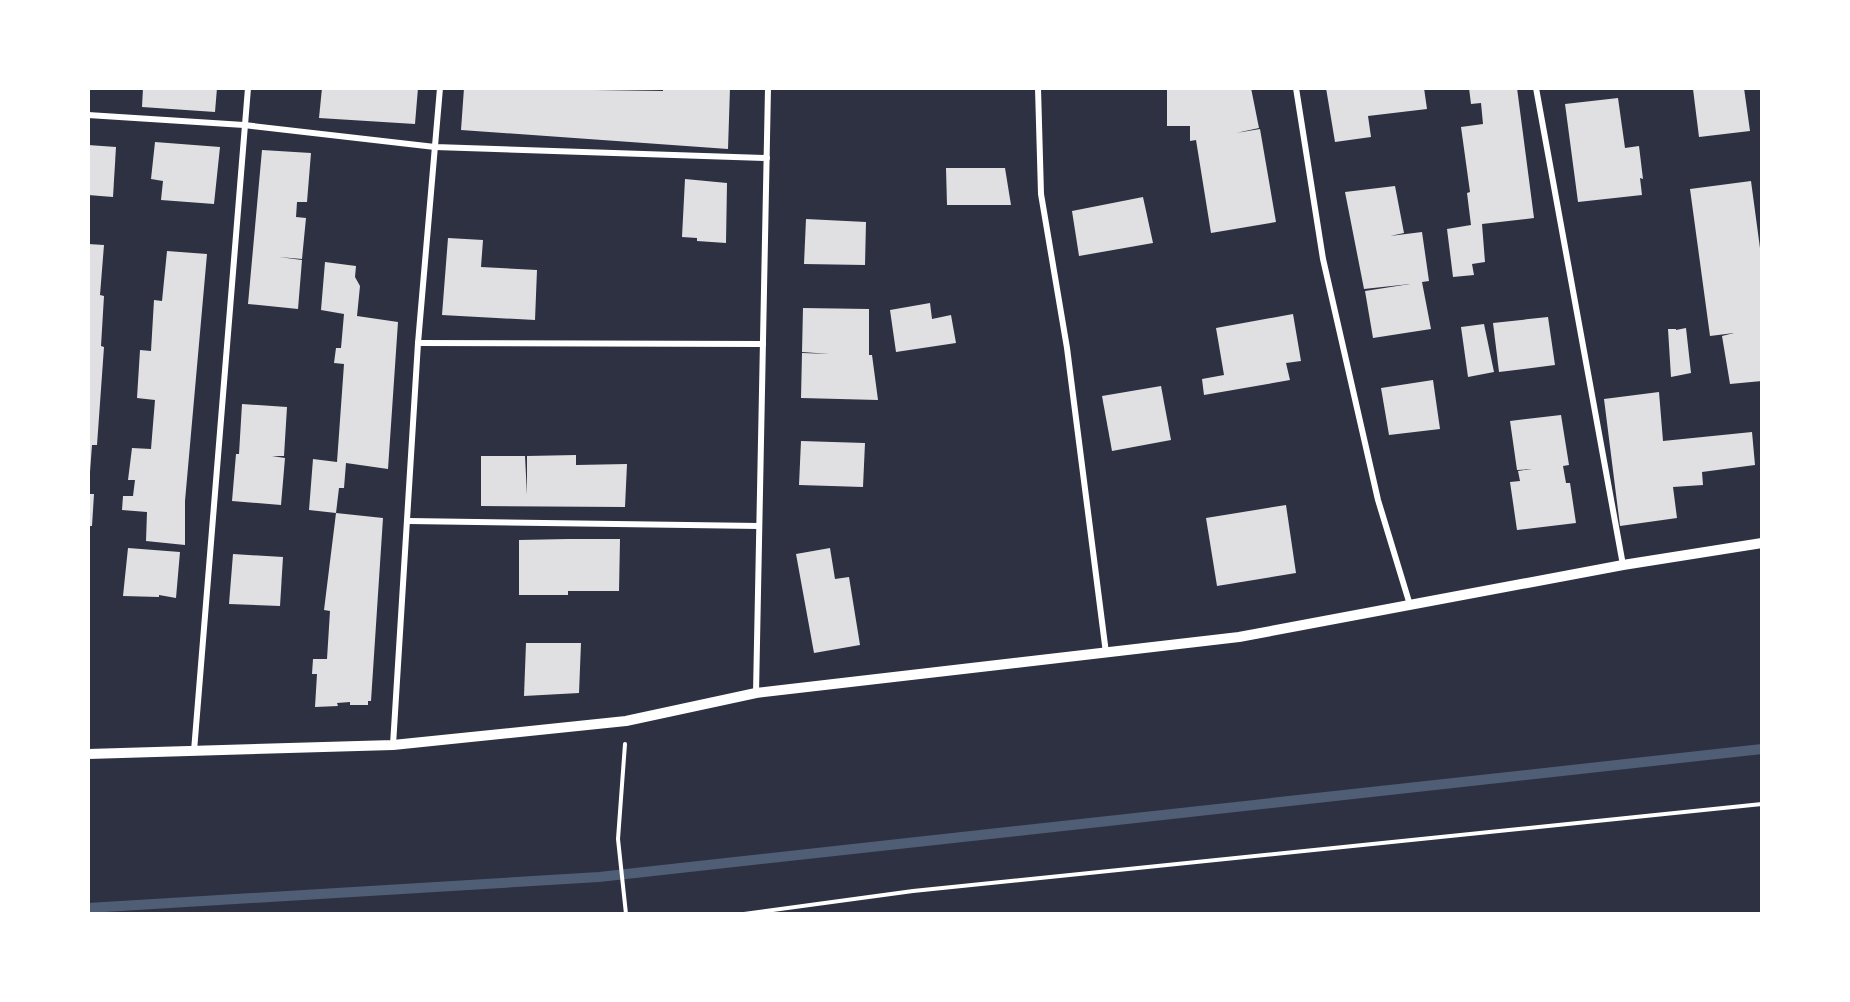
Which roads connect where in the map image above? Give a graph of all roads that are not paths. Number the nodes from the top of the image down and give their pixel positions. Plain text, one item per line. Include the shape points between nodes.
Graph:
1 (248, 88) edge
2 (440, 88) edge
3 (768, 88) edge
4 (1038, 88) edge
5 (1296, 88) edge
6 (1536, 88) edge
7 (88, 115) edge
8 (244, 125) junction
9 (435, 147) junction
10 (767, 158) junction
11 (418, 344) junction
12 (763, 344) junction
13 (409, 521) junction
14 (759, 526) junction
15 (1761, 543) edge
16 (1623, 565) junction
17 (1410, 605) junction
18 (1106, 653) junction
19 (756, 693) junction
20 (393, 745) junction
21 (194, 751) junction
22 (88, 754) edge

1 - 8 street
2 - 9 street
3 - 10 street
4 - 18 street via 1041,194 1067,348
5 - 17 street via 1323,259 1378,500
6 - 16 street
7 - 8 street
8 - 9 street
8 - 21 street
9 - 10 street
9 - 11 street
10 - 12 street
11 - 12 street
11 - 13 street
12 - 14 street
13 - 14 street
13 - 20 street
14 - 19 street
15 - 16 street
16 - 17 street
17 - 18 street via 1239,637
18 - 19 street
19 - 20 street via 626,722
20 - 21 street
21 - 22 street

